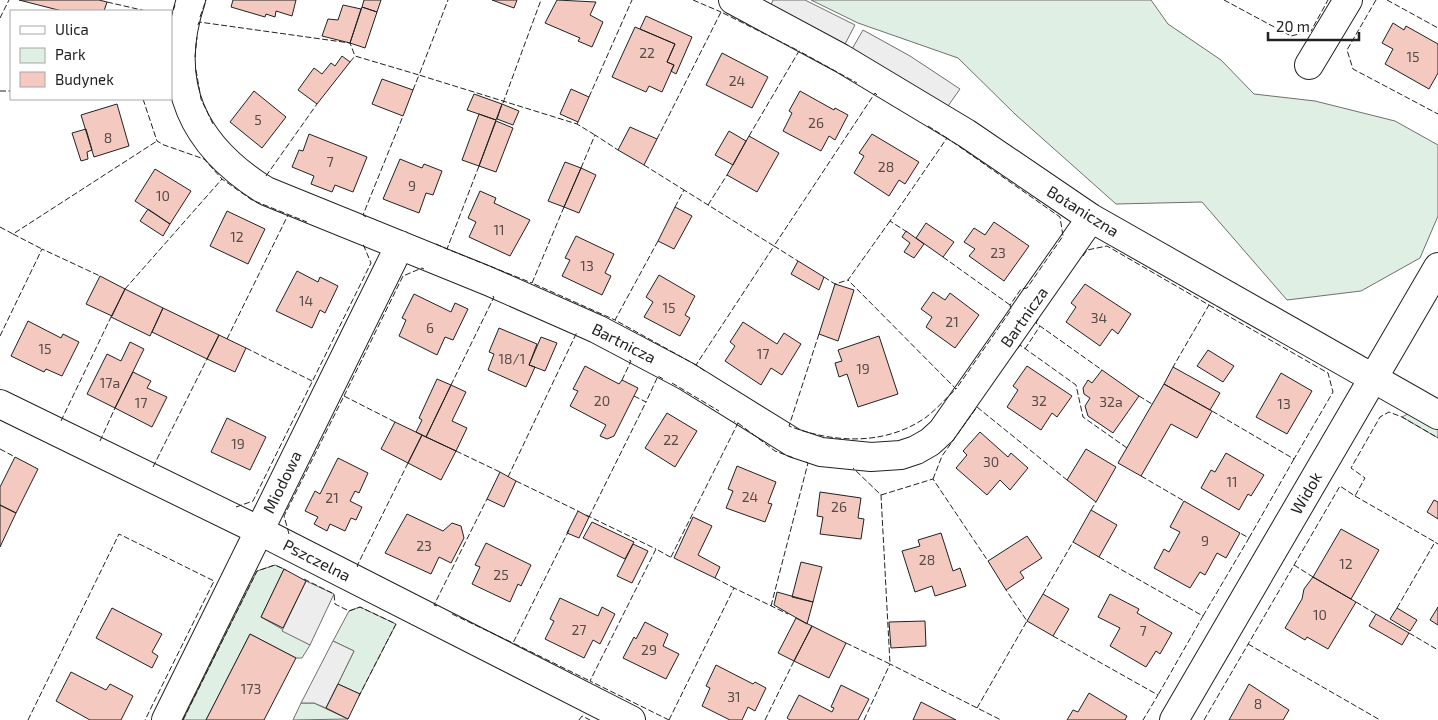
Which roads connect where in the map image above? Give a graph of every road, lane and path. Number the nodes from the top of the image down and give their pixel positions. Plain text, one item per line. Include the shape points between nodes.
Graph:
1 (191, 0) edge
2 (733, 0) edge
3 (1348, 0) edge
4 (1309, 65) dead end
5 (1092, 218) junction
6 (400, 245) junction
7 (1438, 267) edge
8 (1373, 378) junction
9 (0, 404) edge
10 (1438, 415) edge
11 (258, 530) junction
12 (166, 720) edge
13 (631, 720) edge
14 (1174, 720) edge

1 - 6 street, Bartnicza via 182,48 185,96 193,117 219,154 240,175 266,191
2 - 5 street, Botaniczna via 841,58 966,133
3 - 4 street
5 - 6 street, Bartnicza via 942,431 916,450 886,457 838,455 794,443 686,376 597,329
5 - 8 street, Botaniczna
6 - 11 street, Miodowa
7 - 8 street, Widok
8 - 10 street, Botaniczna
8 - 14 street, Widok
9 - 11 street, Pszczelna
11 - 12 street, Miodowa
11 - 13 street, Pszczelna

